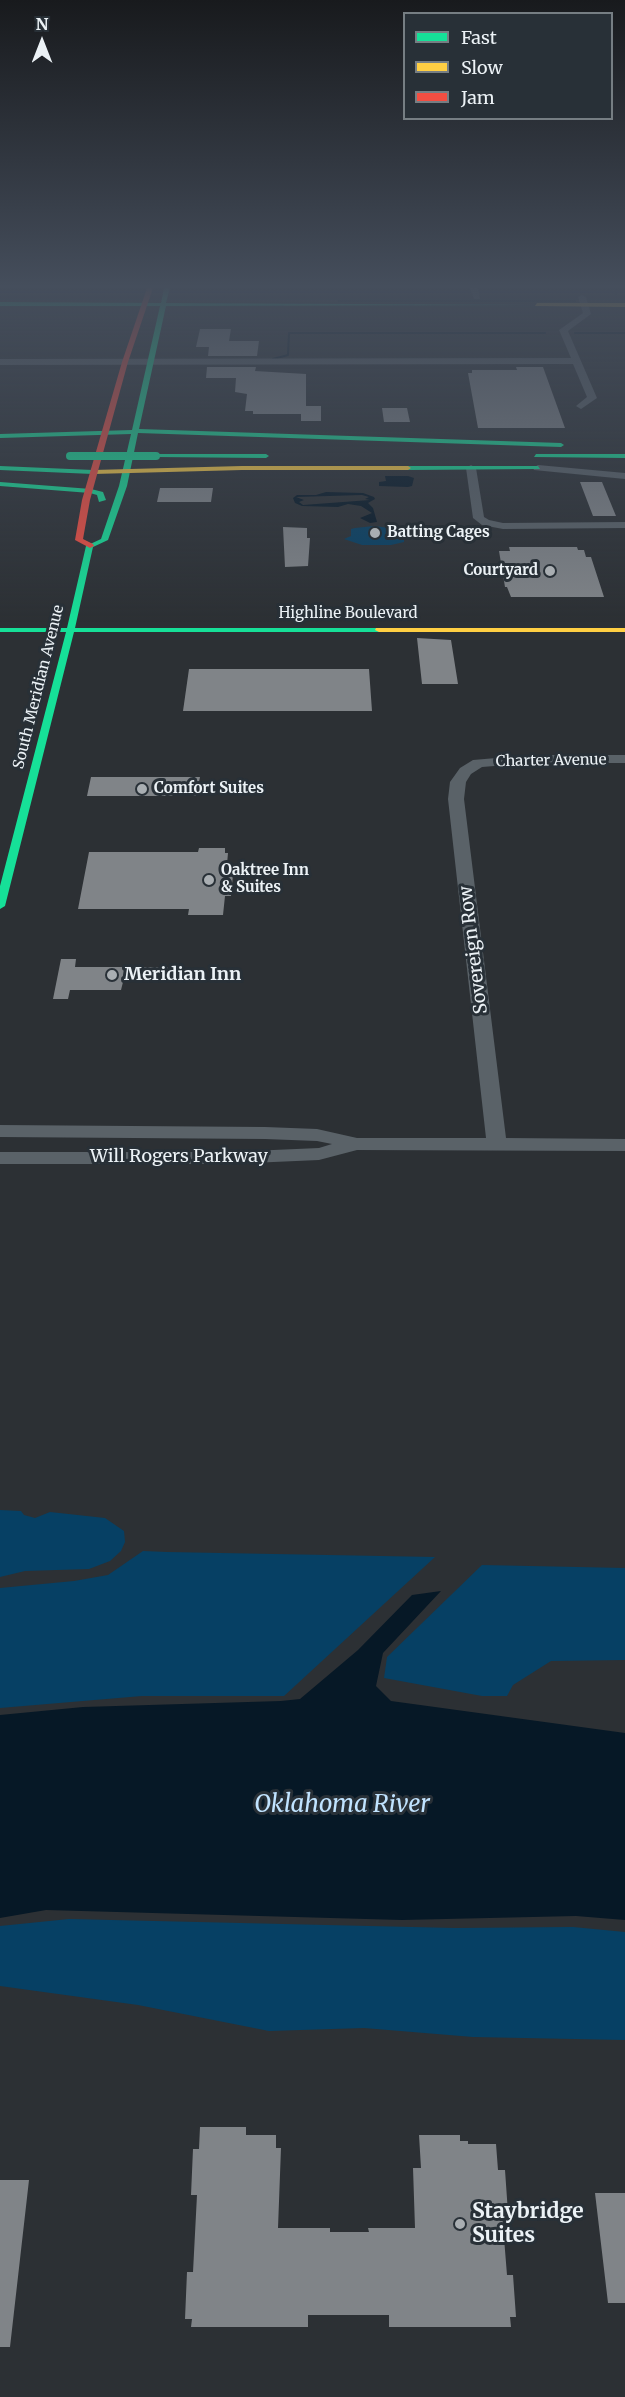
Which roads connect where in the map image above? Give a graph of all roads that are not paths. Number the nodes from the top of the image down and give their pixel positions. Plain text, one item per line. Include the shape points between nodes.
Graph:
1 (114, 400) edge
2 (143, 400) edge
3 (589, 400) edge
4 (581, 406) dead end
5 (137, 427) junction
6 (105, 431) junction
7 (0, 436) edge
8 (561, 445) junction
9 (625, 445) edge
10 (0, 446) edge
11 (72, 451) junction
12 (158, 451) junction
13 (0, 456) edge
14 (625, 456) edge
15 (0, 468) edge
16 (471, 468) junction
17 (538, 468) junction
18 (625, 468) edge
19 (93, 474) junction
20 (625, 476) edge
21 (123, 483) junction
22 (0, 484) edge
23 (88, 495) junction
24 (110, 521) junction
25 (625, 525) edge
26 (90, 546) junction
27 (625, 618) edge
28 (72, 624) junction
29 (158, 624) junction
30 (0, 630) edge
31 (625, 630) edge
32 (625, 759) edge
33 (478, 763) joint
34 (1, 900) edge
35 (0, 1131) edge
36 (133, 1132) junction
37 (200, 1132) junction
38 (357, 1144) junction
39 (625, 1145) edge
40 (497, 1146) junction
41 (128, 1157) junction
42 (0, 1158) edge
43 (198, 1158) junction

1 - 6 main road
2 - 5 main road, South Meridian Avenue
3 - 4 street
5 - 6 main road
5 - 8 main road
5 - 21 main road, South Meridian Avenue
6 - 7 main road
6 - 19 main road
8 - 9 main road
8 - 12 main road
10 - 11 main road
11 - 12 main road, bridge
11 - 13 main road
12 - 14 main road
15 - 19 main road
16 - 17 main road
16 - 21 main road via 154,471
16 - 25 street via 479,518 486,523
17 - 18 main road
17 - 20 street
19 - 21 main road
19 - 21 main road via 108,488
19 - 23 main road
21 - 24 main road, South Meridian Avenue
22 - 23 main road
23 - 24 main road via 101,495 103,513
23 - 26 main road via 79,540
24 - 26 main road, South Meridian Avenue via 104,540
26 - 28 main road, South Meridian Avenue
27 - 29 main road, Highline Boulevard
28 - 29 main road, Highline Boulevard
28 - 30 main road, Highline Boulevard
28 - 34 main road, South Meridian Avenue
29 - 31 main road, Highline Boulevard
32 - 33 street, Charter Avenue
33 - 40 street, Sovereign Row via 465,771 456,799
35 - 36 street, Will Rogers Parkway
36 - 37 street, Will Rogers Parkway
36 - 41 street
37 - 38 street, Will Rogers Parkway via 317,1135
37 - 43 street
38 - 40 street, Will Rogers Parkway
38 - 43 street, Will Rogers Parkway via 319,1154
39 - 40 street, Will Rogers Parkway
41 - 42 street, Will Rogers Parkway
41 - 43 street, Will Rogers Parkway

